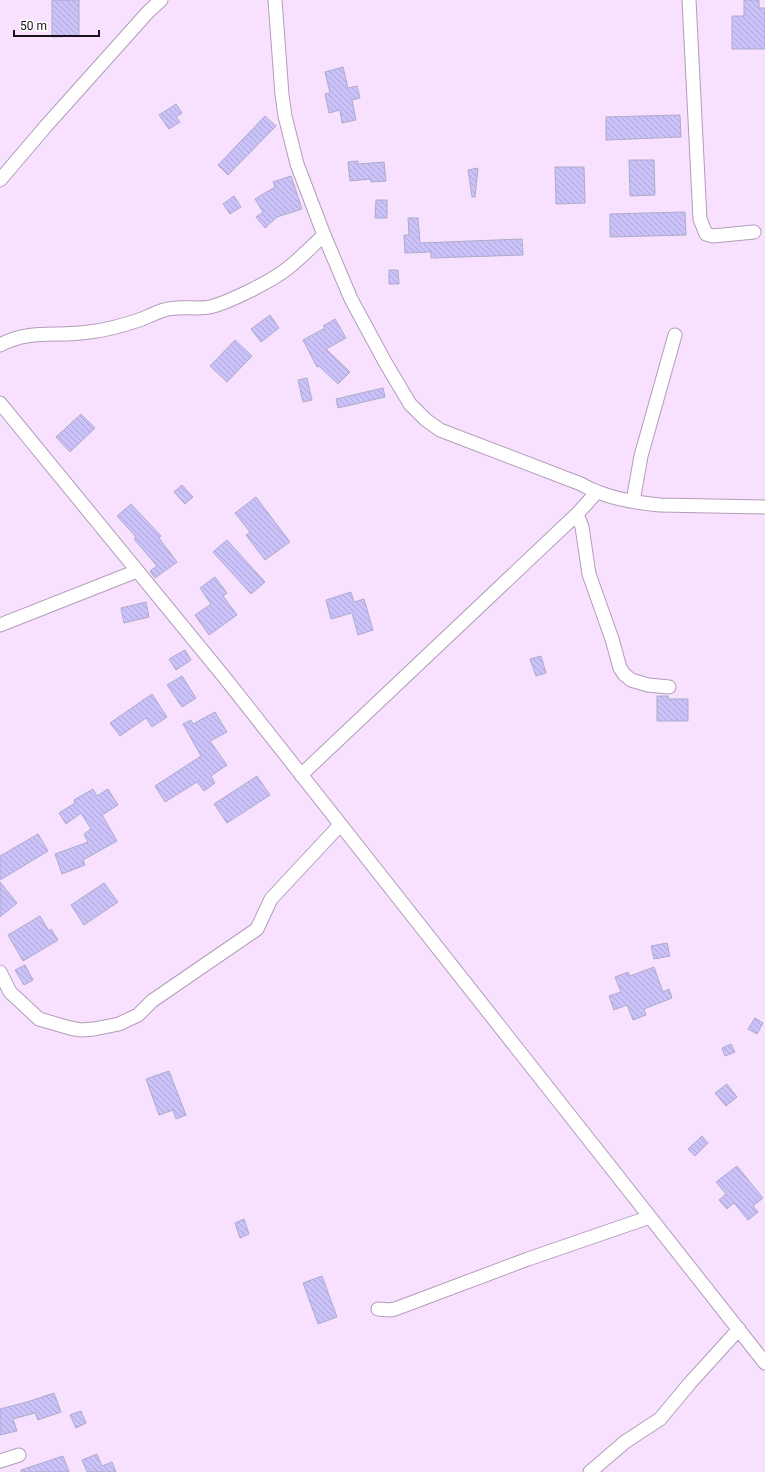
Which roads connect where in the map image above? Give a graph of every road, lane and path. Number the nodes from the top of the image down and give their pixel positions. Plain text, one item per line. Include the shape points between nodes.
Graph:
1 (161, 0) edge
2 (275, 0) edge
3 (689, 0) edge
4 (0, 180) edge
5 (754, 232) dead end
6 (324, 235) junction
7 (675, 335) dead end
8 (0, 345) edge
9 (0, 403) edge
10 (597, 492) junction
11 (633, 501) junction
12 (765, 507) edge
13 (577, 514) junction
14 (137, 571) junction
15 (0, 625) edge
16 (669, 687) dead end
17 (301, 775) junction
18 (340, 825) junction
19 (0, 972) edge
20 (650, 1217) junction
21 (378, 1309) dead end
22 (739, 1329) junction
23 (765, 1363) edge
24 (19, 1455) dead end
25 (0, 1461) edge
26 (590, 1472) edge

1 - 4 street
2 - 6 street via 285,116 297,164
3 - 5 street via 702,227 706,234 713,236
6 - 8 street via 288,268 222,303 208,307 166,309 141,319 89,332 33,334
6 - 10 street via 351,299 382,356 410,404 426,420 450,434
7 - 11 street via 641,456
9 - 14 street
10 - 11 street
10 - 13 street
11 - 12 street via 674,506
13 - 16 street via 589,574 620,668 631,680
13 - 17 street
14 - 15 street
14 - 17 street
17 - 18 street
18 - 19 street via 270,899 257,929 152,1001 130,1020 81,1030 39,1019 10,992
18 - 20 street
20 - 21 street via 395,1309
20 - 22 street
22 - 23 street
22 - 26 street via 660,1419 625,1442
24 - 25 street

